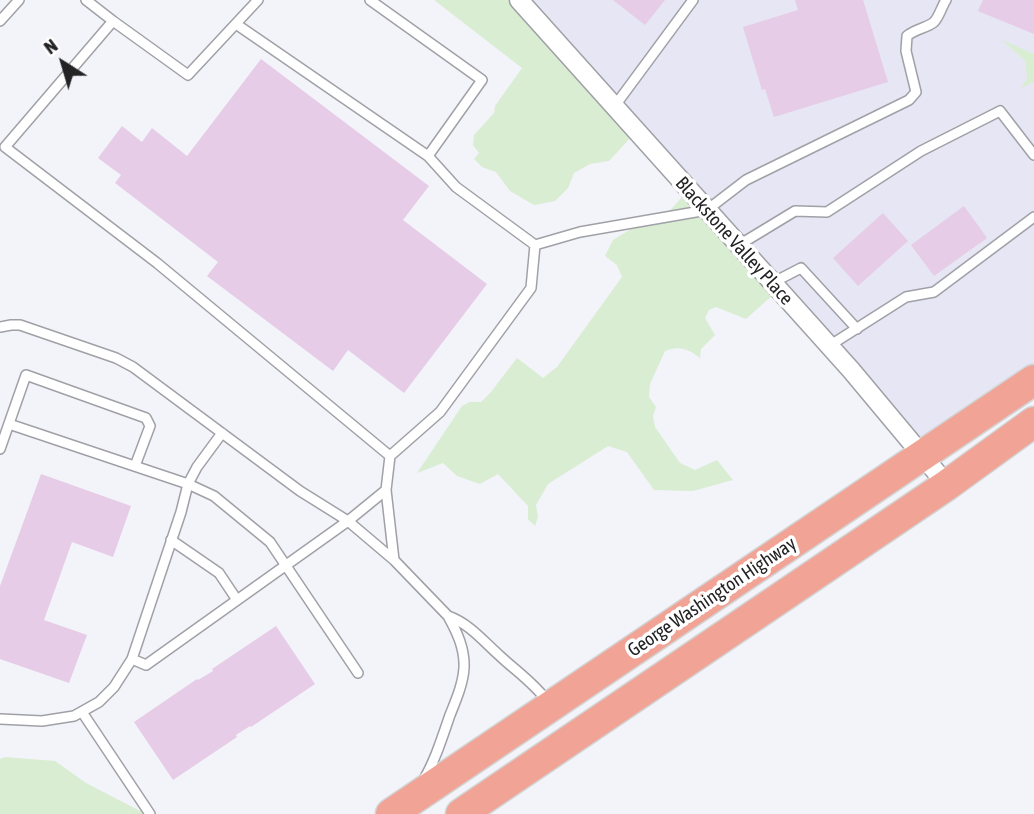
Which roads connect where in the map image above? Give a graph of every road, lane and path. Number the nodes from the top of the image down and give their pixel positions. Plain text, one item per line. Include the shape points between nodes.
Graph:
1 (19, 0) edge
2 (86, 0) edge
3 (258, 0) edge
4 (370, 0) edge
5 (519, 0) edge
6 (693, 0) edge
7 (946, 0) edge
8 (0, 21) edge
9 (113, 21) junction
10 (236, 24) junction
11 (614, 107) junction
12 (1034, 155) edge
13 (428, 156) junction
14 (707, 210) junction
15 (1034, 217) edge
16 (536, 245) junction
17 (738, 245) junction
18 (772, 283) junction
19 (0, 327) edge
20 (857, 329) junction
21 (829, 346) junction
22 (1034, 380) edge
23 (1034, 422) edge
24 (9, 424) junction
25 (222, 433) junction
26 (0, 449) edge
27 (922, 455) junction
28 (390, 456) junction
29 (135, 467) junction
30 (188, 484) junction
31 (947, 485) junction
32 (386, 490) junction
33 (348, 522) junction
34 (171, 540) junction
35 (394, 560) junction
36 (285, 566) junction
37 (237, 600) junction
38 (448, 616) junction
39 (132, 659) junction
40 (358, 673) dead end
41 (551, 706) junction
42 (82, 712) junction
43 (0, 719) edge
44 (573, 738) junction
45 (399, 808) edge
46 (150, 814) edge
47 (461, 814) edge

1 - 8 lane
2 - 9 lane
3 - 10 lane
4 - 13 lane via 482,80
5 - 11 street, Blackstone Valley Place
6 - 11 lane
7 - 14 lane via 934,22 907,36 916,92 909,100 749,178
9 - 10 lane via 188,75
9 - 28 lane via 5,147 157,263
10 - 13 lane
11 - 14 street, Blackstone Valley Place
12 - 17 lane via 1000,111 921,151 827,212 795,211
13 - 16 lane via 456,187
14 - 16 lane via 580,232
14 - 17 street, Blackstone Valley Place
15 - 20 lane via 934,292 906,297
16 - 28 lane via 531,288 440,412
17 - 18 street, Blackstone Valley Place
18 - 20 lane via 801,268
18 - 21 street, Blackstone Valley Place
19 - 25 lane via 20,326 124,362
20 - 21 lane
21 - 27 street, Blackstone Valley Place
22 - 27 main road, George Washington Highway
23 - 31 main road, George Washington Highway
24 - 26 lane
24 - 29 lane
24 - 29 lane via 26,375 146,418 150,426
25 - 30 lane
25 - 33 lane
27 - 31 street, Blackstone Valley Place
27 - 41 main road, George Washington Highway
28 - 32 lane
29 - 30 lane
30 - 34 lane
30 - 36 lane via 214,496 270,542
31 - 44 main road, George Washington Highway
32 - 33 lane
32 - 35 lane
33 - 35 lane
33 - 36 lane
34 - 37 lane via 219,573
34 - 39 lane
35 - 38 lane
36 - 37 lane
36 - 40 lane
37 - 39 lane via 146,665
38 - 41 lane via 467,625
38 - 45 lane via 462,648 463,677 434,759 423,781
39 - 42 lane via 107,695
41 - 44 main road
41 - 45 main road, George Washington Highway
42 - 43 lane via 42,721
42 - 46 lane
44 - 47 main road, George Washington Highway

